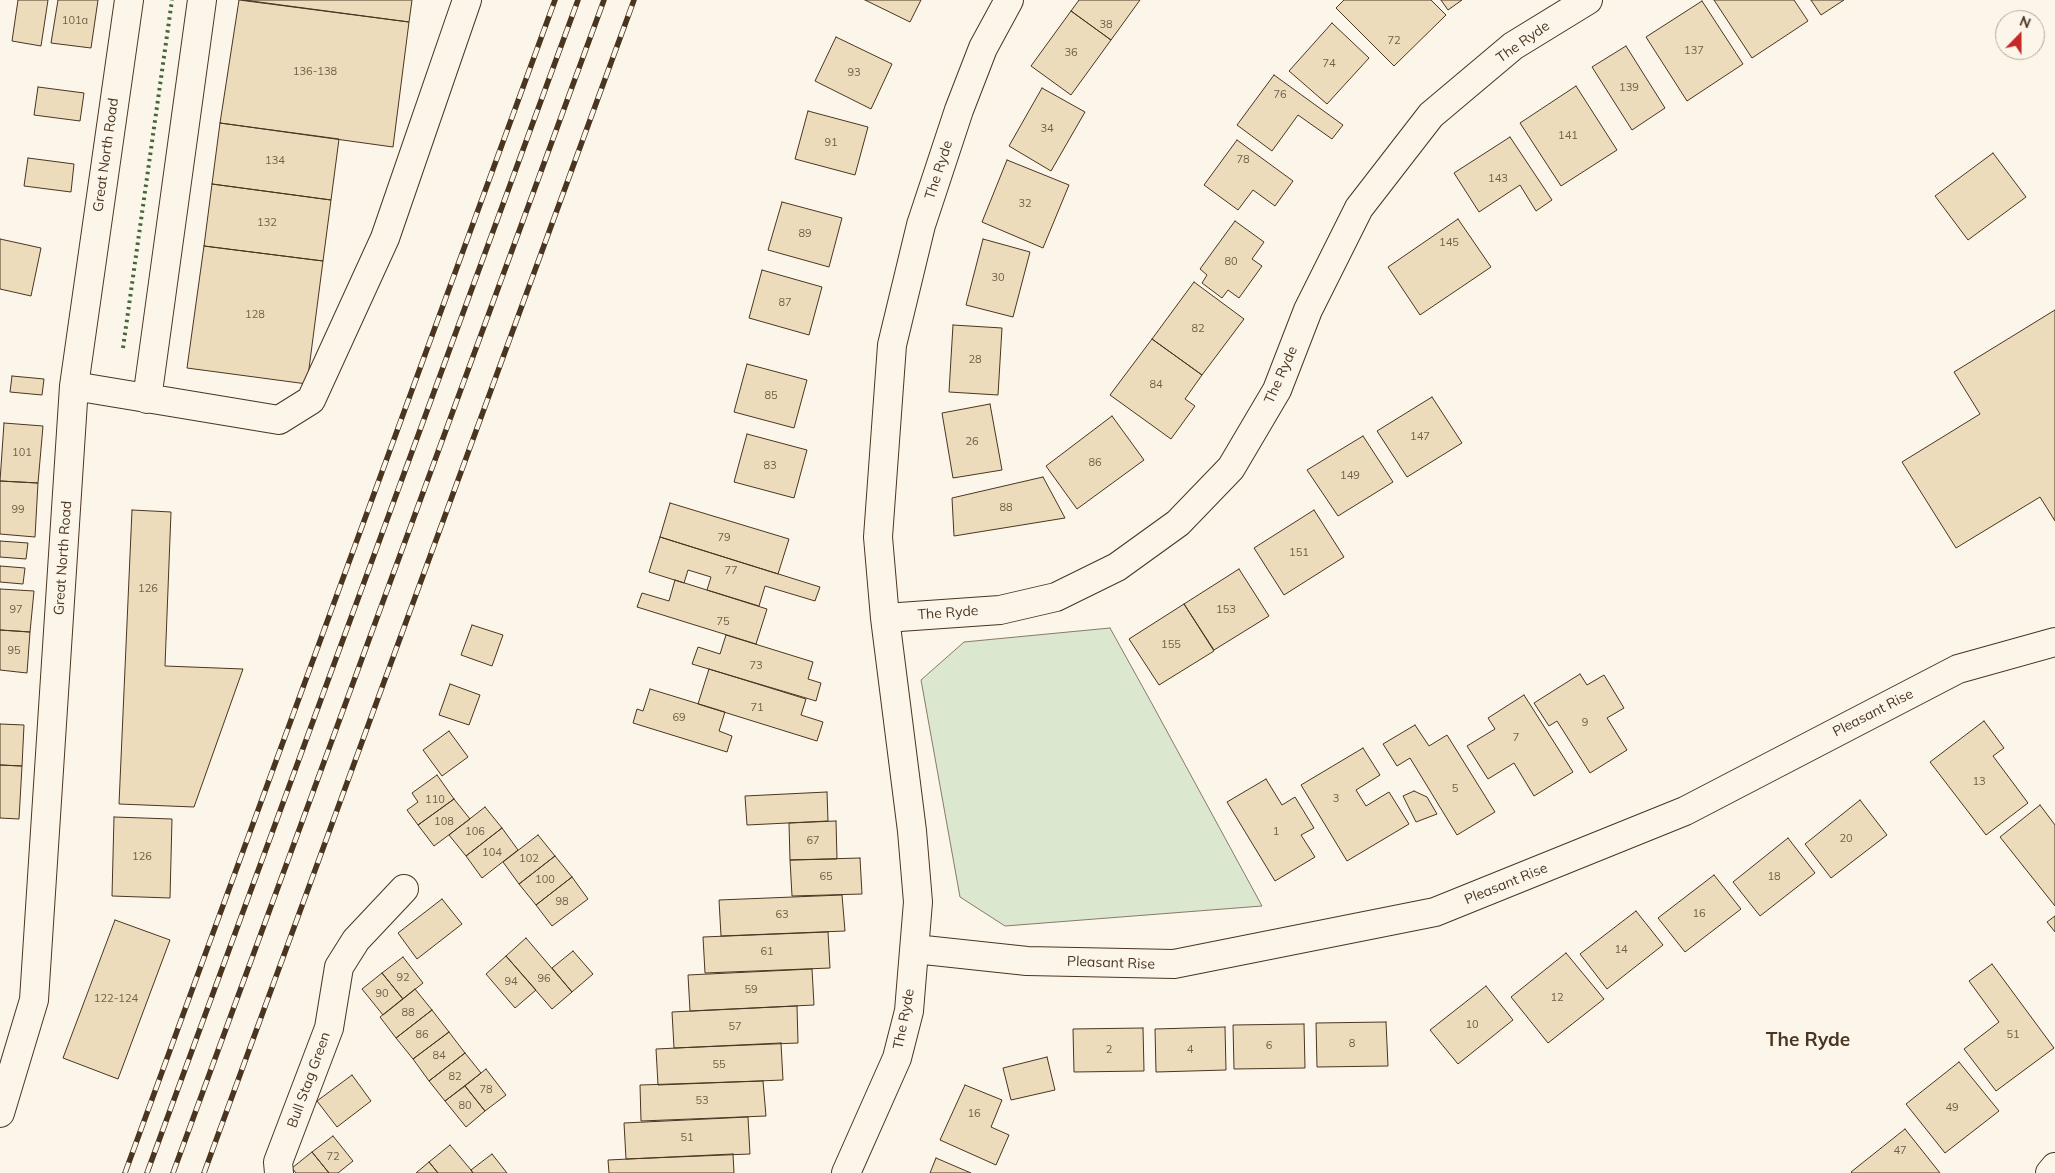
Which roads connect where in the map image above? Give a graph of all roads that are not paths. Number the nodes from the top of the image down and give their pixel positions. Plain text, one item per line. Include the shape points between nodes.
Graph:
1 (129, 0) edge
2 (202, 0) edge
3 (467, 0) edge
4 (1009, 0) edge
5 (1588, 0) edge
6 (74, 386) junction
7 (147, 399) junction
8 (885, 618) junction
9 (2055, 642) edge
10 (404, 890) dead end
11 (915, 950) junction
12 (0, 1113) edge
13 (2055, 1167) edge
14 (279, 1173) edge
15 (846, 1173) edge
16 (2050, 1173) edge

1 - 6 street, Great North Road
2 - 7 street
3 - 7 street via 386,238 311,400 279,420
4 - 8 street, The Ryde via 983,48 959,110 921,225 892,345 878,538
5 - 8 street, The Ryde via 1513,46 1431,115 1359,208 1308,310 1277,390 1231,468 1178,523 1117,567 1056,597 1000,610
6 - 7 street
6 - 12 street, Great North Road via 34,1000
8 - 11 street, The Ryde via 918,893
9 - 11 street, Pleasant Rise via 1958,669 1685,811 1435,912 1174,964 1027,961
10 - 14 street, Bull Stag Green via 356,940 339,968 329,1028 278,1162
11 - 15 street, The Ryde via 909,1011 897,1058
13 - 16 street

